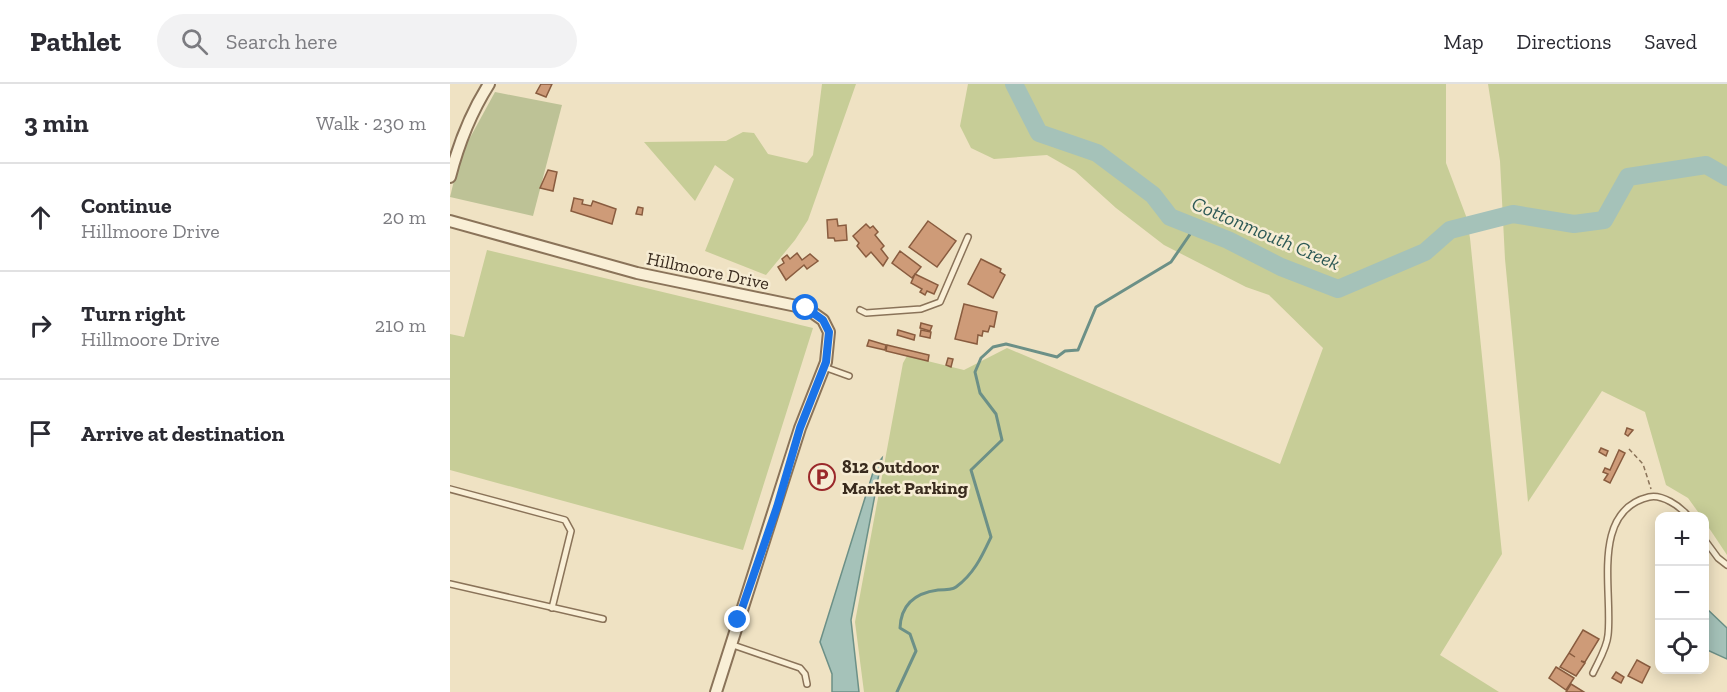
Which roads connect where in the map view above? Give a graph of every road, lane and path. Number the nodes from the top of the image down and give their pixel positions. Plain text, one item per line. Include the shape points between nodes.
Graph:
1 (489, 84) edge
2 (450, 177) edge
3 (450, 221) edge
4 (968, 237) dead end
5 (860, 310) dead end
6 (824, 367) junction
7 (849, 376) dead end
8 (1629, 449) dead end
9 (450, 489) edge
10 (1653, 496) junction
11 (1683, 512) edge
12 (1709, 546) edge
13 (1727, 565) edge
14 (450, 584) edge
15 (552, 608) junction
16 (603, 619) dead end
17 (730, 644) junction
18 (1593, 673) dead end
19 (807, 684) dead end
20 (717, 692) edge

1 - 2 street via 459,139
3 - 6 street, Hillmoore Drive via 637,273 806,308 823,320 829,332
4 - 5 lane via 940,302 921,309 866,313
6 - 7 lane
6 - 17 street, Hillmoore Drive via 800,428
8 - 10 path via 1643,464
9 - 15 lane via 565,520 571,531
10 - 11 lane via 1669,500
10 - 18 lane via 1626,508 1615,523 1609,543 1608,637
12 - 13 lane
14 - 15 lane
15 - 16 lane
17 - 19 lane via 800,668
17 - 20 street, Hillmoore Drive

